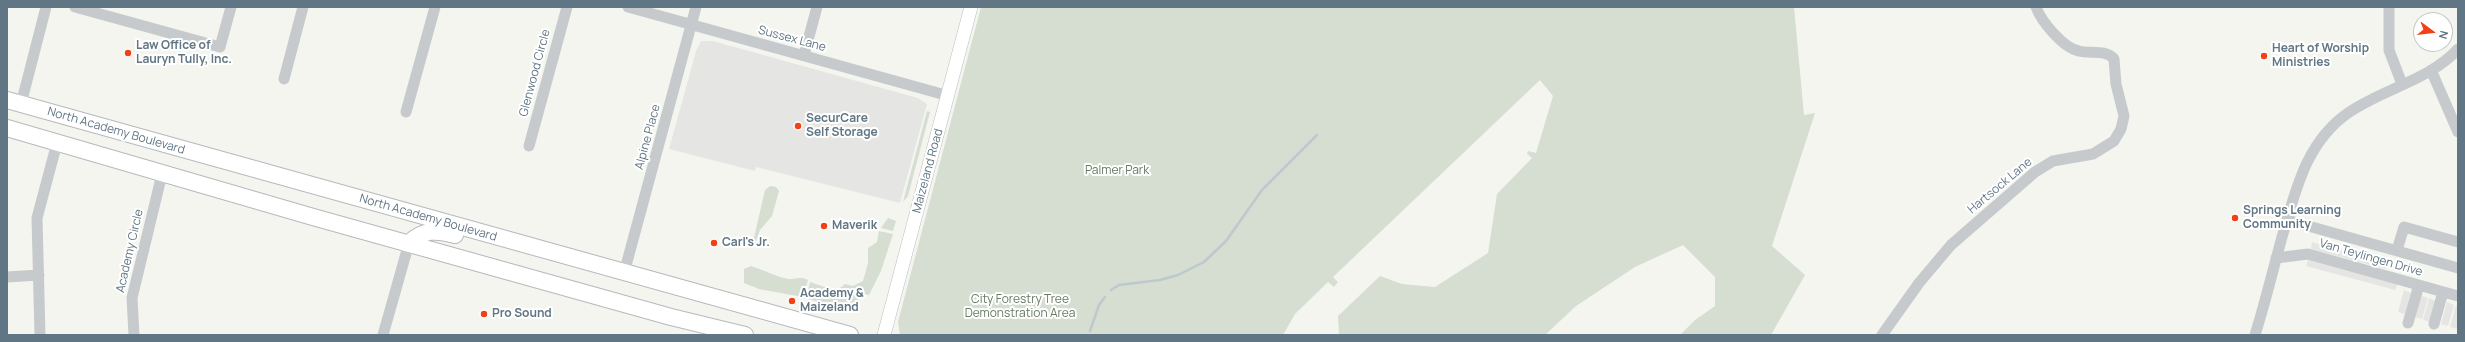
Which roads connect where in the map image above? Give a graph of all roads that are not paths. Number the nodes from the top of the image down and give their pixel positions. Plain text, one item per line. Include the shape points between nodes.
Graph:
1 (46, 7) edge
2 (75, 7) edge
3 (231, 7) edge
4 (303, 7) edge
5 (435, 7) edge
6 (567, 7) edge
7 (628, 7) edge
8 (696, 7) edge
9 (817, 7) edge
10 (972, 7) edge
11 (2036, 7) edge
12 (2389, 7) edge
13 (692, 25) junction
14 (2458, 49) edge
15 (804, 55) junction
16 (2431, 70) junction
17 (284, 79) dead end
18 (2402, 84) junction
19 (949, 96) junction
20 (14, 102) edge
21 (406, 112) dead end
22 (7, 128) edge
23 (2458, 132) edge
24 (57, 143) junction
25 (529, 146) dead end
26 (162, 174) junction
27 (2287, 220) junction
28 (2458, 242) edge
29 (409, 243) junction
30 (538, 248) junction
31 (2397, 250) junction
32 (2276, 258) junction
33 (2458, 268) edge
34 (624, 273) junction
35 (39, 276) junction
36 (7, 277) edge
37 (2419, 285) junction
38 (2443, 292) junction
39 (2458, 296) edge
40 (2408, 323) dead end
41 (2434, 324) dead end
42 (40, 335) edge
43 (134, 335) edge
44 (383, 335) edge
45 (745, 335) edge
46 (850, 335) edge
47 (884, 335) edge
48 (1882, 335) edge
49 (2255, 335) edge

1 - 20 street
2 - 3 street via 220,47
4 - 17 street
5 - 21 street
6 - 25 street, Glenwood Circle
7 - 13 street, Sussex Lane
8 - 13 street, Alpine Place
9 - 15 street
10 - 19 main road, Maizeland Road
11 - 48 street, Hartsock Lane via 2043,22 2074,49 2107,54 2114,59 2116,84 2124,112 2121,129 2114,141 2098,152 2053,161 2035,172 1951,245 1919,282
12 - 18 street via 2389,50
13 - 15 street, Sussex Lane
13 - 34 street, Alpine Place
14 - 16 street
15 - 19 street, Sussex Lane
16 - 18 street
16 - 23 street
18 - 27 street via 2349,112 2329,130 2305,165
19 - 47 main road, Maizeland Road
20 - 30 highway, North Academy Boulevard
22 - 24 highway
24 - 26 highway
24 - 35 street via 37,218
26 - 29 highway
26 - 43 street, Academy Circle via 132,298
27 - 31 street
27 - 32 street
28 - 31 street via 2404,227
29 - 30 highway via 430,231 441,231 518,253
29 - 44 street
29 - 45 highway via 671,317
30 - 34 highway, North Academy Boulevard
31 - 33 street
32 - 37 street, Van Teylingen Drive via 2308,254
32 - 49 street
34 - 46 highway, North Academy Boulevard
35 - 36 street
35 - 42 street
37 - 38 street, Van Teylingen Drive
37 - 40 street
38 - 39 street, Van Teylingen Drive
38 - 41 street

